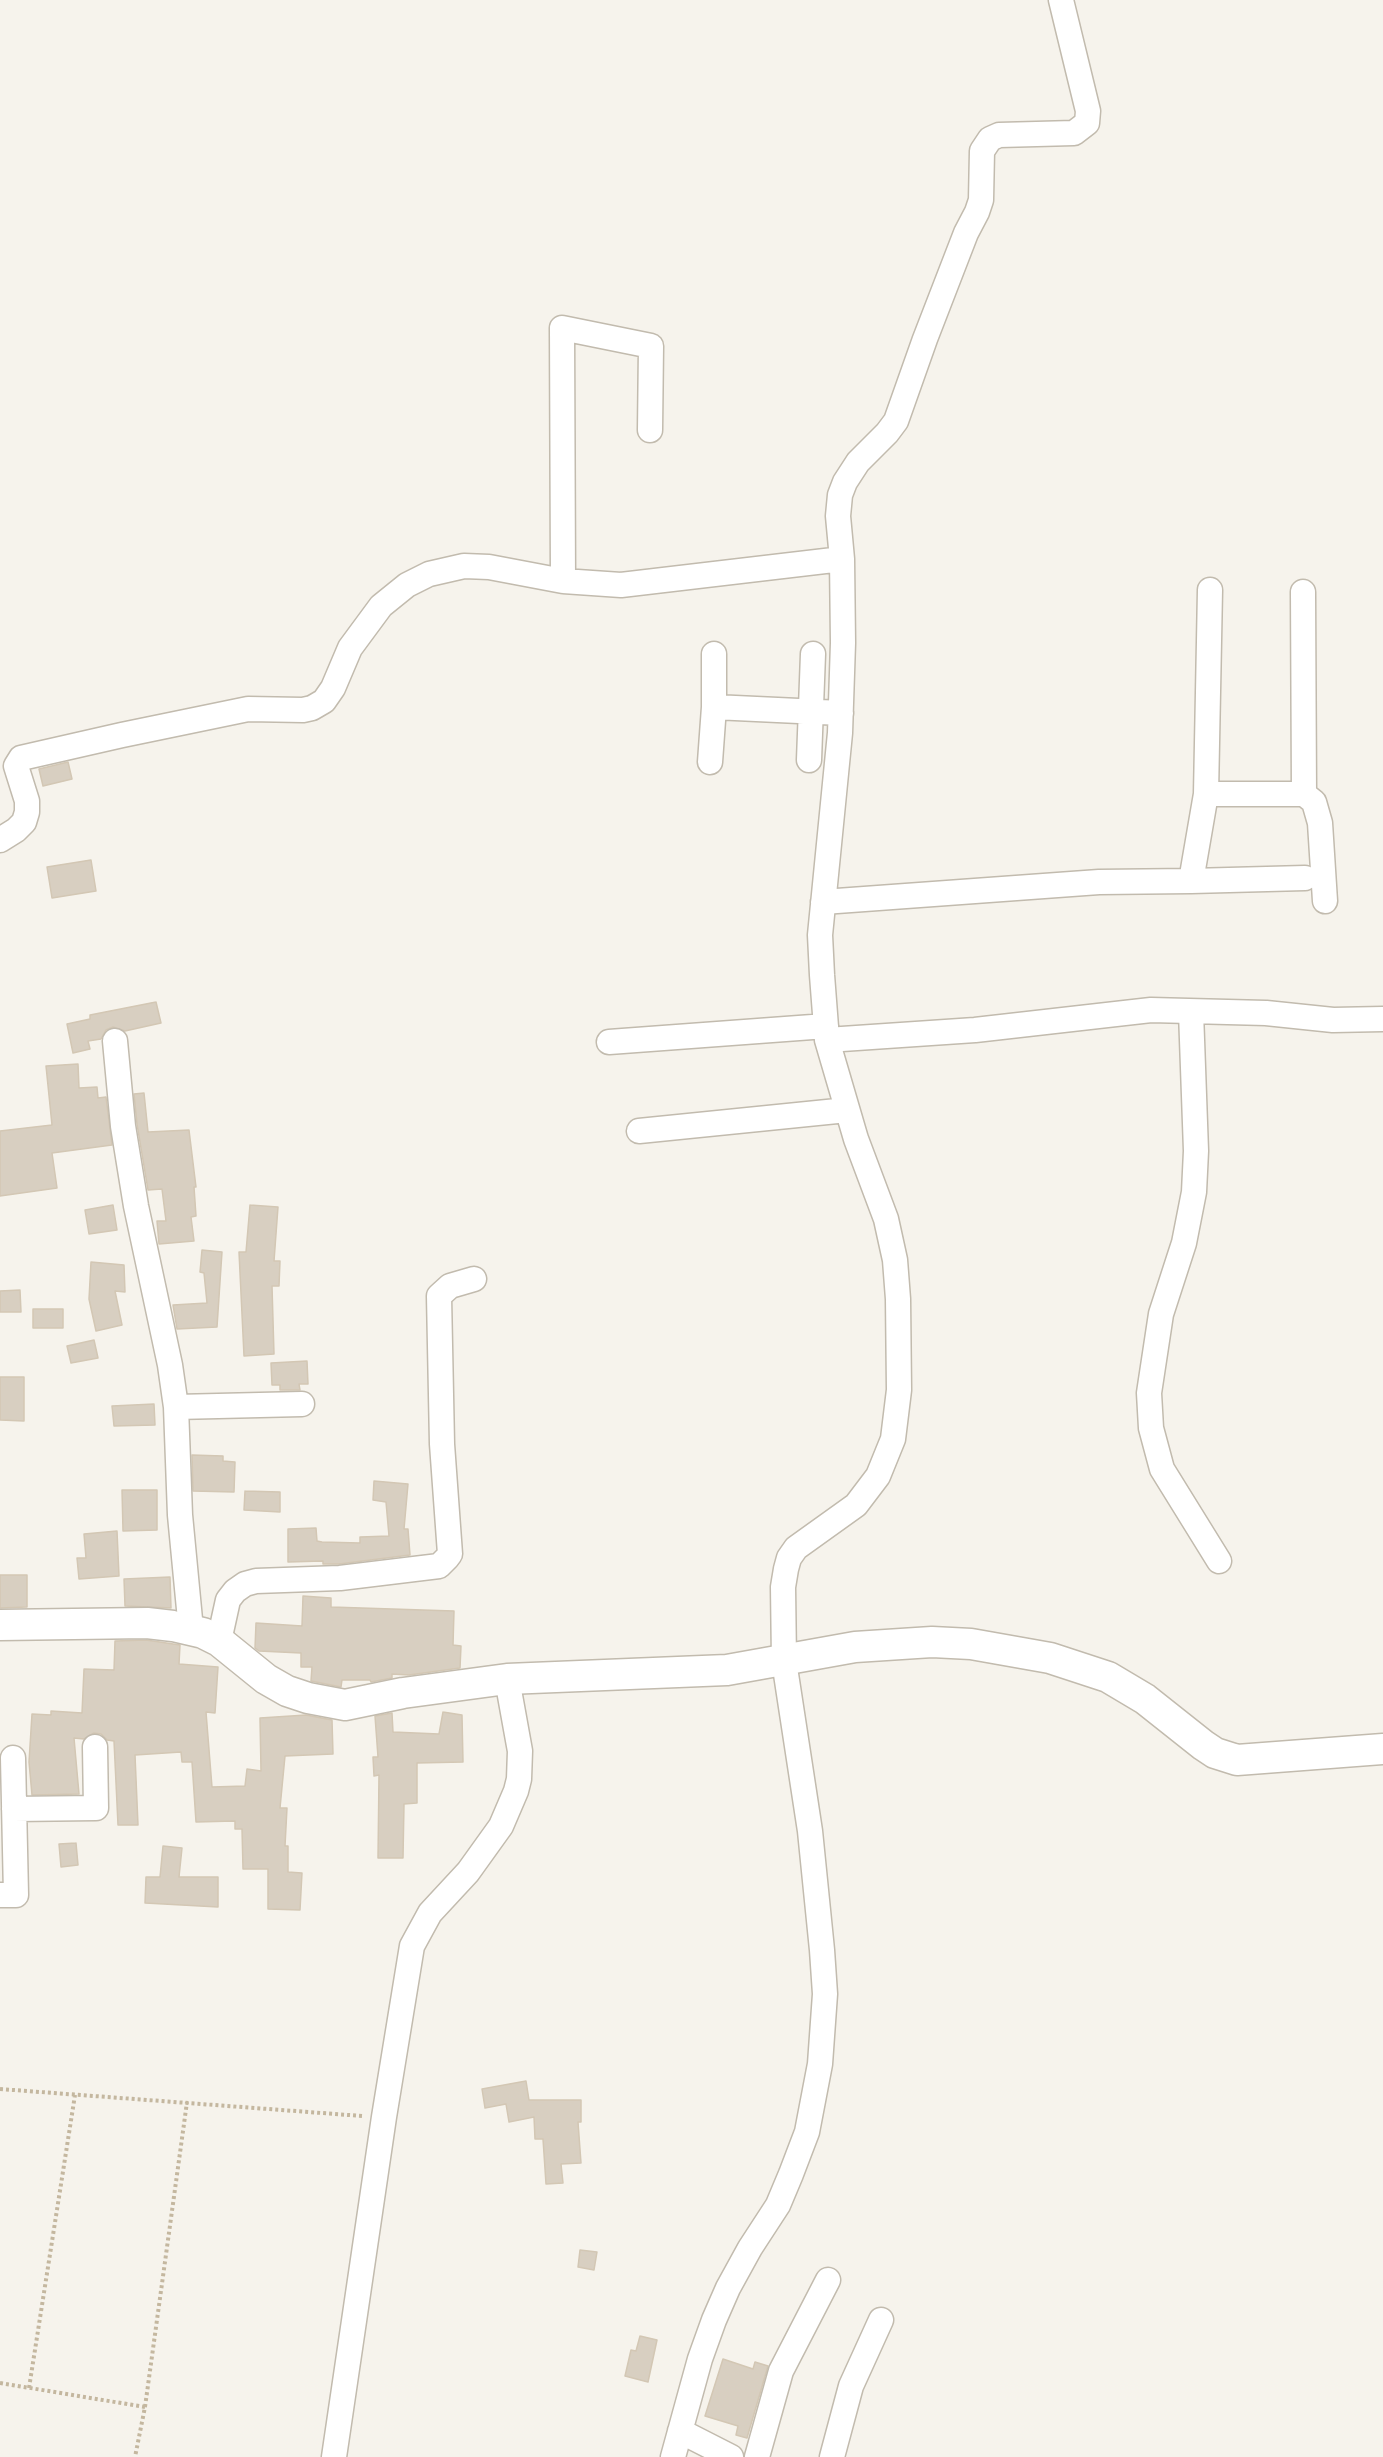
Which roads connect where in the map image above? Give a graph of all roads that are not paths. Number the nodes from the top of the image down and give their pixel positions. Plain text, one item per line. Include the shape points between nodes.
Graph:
1 (1061, 0) edge
2 (651, 430) dead end
3 (842, 559) junction
4 (563, 581) junction
5 (1210, 590) dead end
6 (1303, 592) dead end
7 (714, 654) dead end
8 (813, 654) dead end
9 (714, 707) junction
10 (812, 711) junction
11 (841, 712) junction
12 (809, 760) dead end
13 (710, 762) dead end
14 (1206, 794) junction
15 (1304, 794) junction
16 (0, 840) edge
17 (1305, 878) dead end
18 (1191, 881) junction
19 (1325, 901) dead end
20 (823, 902) junction
21 (1191, 1012) junction
22 (1383, 1019) edge
23 (827, 1033) junction
24 (115, 1041) dead end
25 (609, 1042) dead end
26 (847, 1110) junction
27 (639, 1131) dead end
28 (474, 1279) dead end
29 (303, 1404) dead end
30 (176, 1407) junction
31 (1219, 1561) dead end
32 (0, 1625) edge
33 (191, 1630) junction
34 (219, 1641) junction
35 (784, 1661) junction
36 (507, 1679) junction
37 (95, 1747) dead end
38 (1383, 1749) edge
39 (13, 1758) dead end
40 (14, 1809) junction
41 (0, 1895) edge
42 (750, 2277) dead end
43 (828, 2280) dead end
44 (881, 2320) dead end
45 (684, 2433) junction
46 (334, 2457) edge
47 (673, 2457) edge
48 (731, 2457) edge
49 (757, 2457) edge
50 (832, 2457) edge

1 - 3 street via 1088,111 1087,123 1074,134 999,135 990,139 982,151 981,200 896,421 858,462 840,495
2 - 4 street via 651,346 562,328
3 - 4 street via 636,584
3 - 11 street
4 - 16 street via 489,567 464,566 429,574 407,585 381,606 350,648 333,688 324,701 312,708 248,709 21,758 16,766 27,812 24,822
5 - 14 street
6 - 15 street
7 - 9 street
8 - 10 street
9 - 10 street
9 - 13 street
10 - 11 street
10 - 12 street
11 - 20 street
14 - 15 street
14 - 18 street
15 - 19 street via 1314,802 1320,823
17 - 18 street
18 - 20 street via 1099,882
20 - 23 street via 820,935
21 - 22 street
21 - 23 street via 1151,1010 975,1030
21 - 31 street via 1194,1192 1184,1243 1161,1314 1149,1393 1151,1428 1162,1469
23 - 25 street
23 - 26 street
24 - 30 street via 132,1183
26 - 27 street
26 - 35 street via 886,1219 895,1260 899,1390 893,1438 878,1476 856,1505 808,1538 789,1558 783,1587
28 - 34 street via 450,1286 439,1296 442,1444 450,1554 439,1566 245,1584 228,1600
29 - 30 street
30 - 33 street via 180,1515
32 - 33 street via 147,1623
33 - 34 street
34 - 36 street via 287,1691 328,1703 360,1703
35 - 36 street via 727,1670
35 - 38 street via 889,1644 982,1645 1050,1658 1108,1677 1145,1699 1203,1745 1237,1760
35 - 45 street via 810,1831 822,1950 825,1994 820,2064 807,2132 778,2205 750,2248 714,2320
36 - 46 street via 520,1751 516,1791 488,1847 430,1912 416,1935 408,1966
37 - 40 street via 96,1808
39 - 40 street
40 - 41 street via 16,1895
42 - 45 street via 715,2348
43 - 49 street via 781,2371
44 - 50 street via 851,2386
45 - 47 street
45 - 48 street

